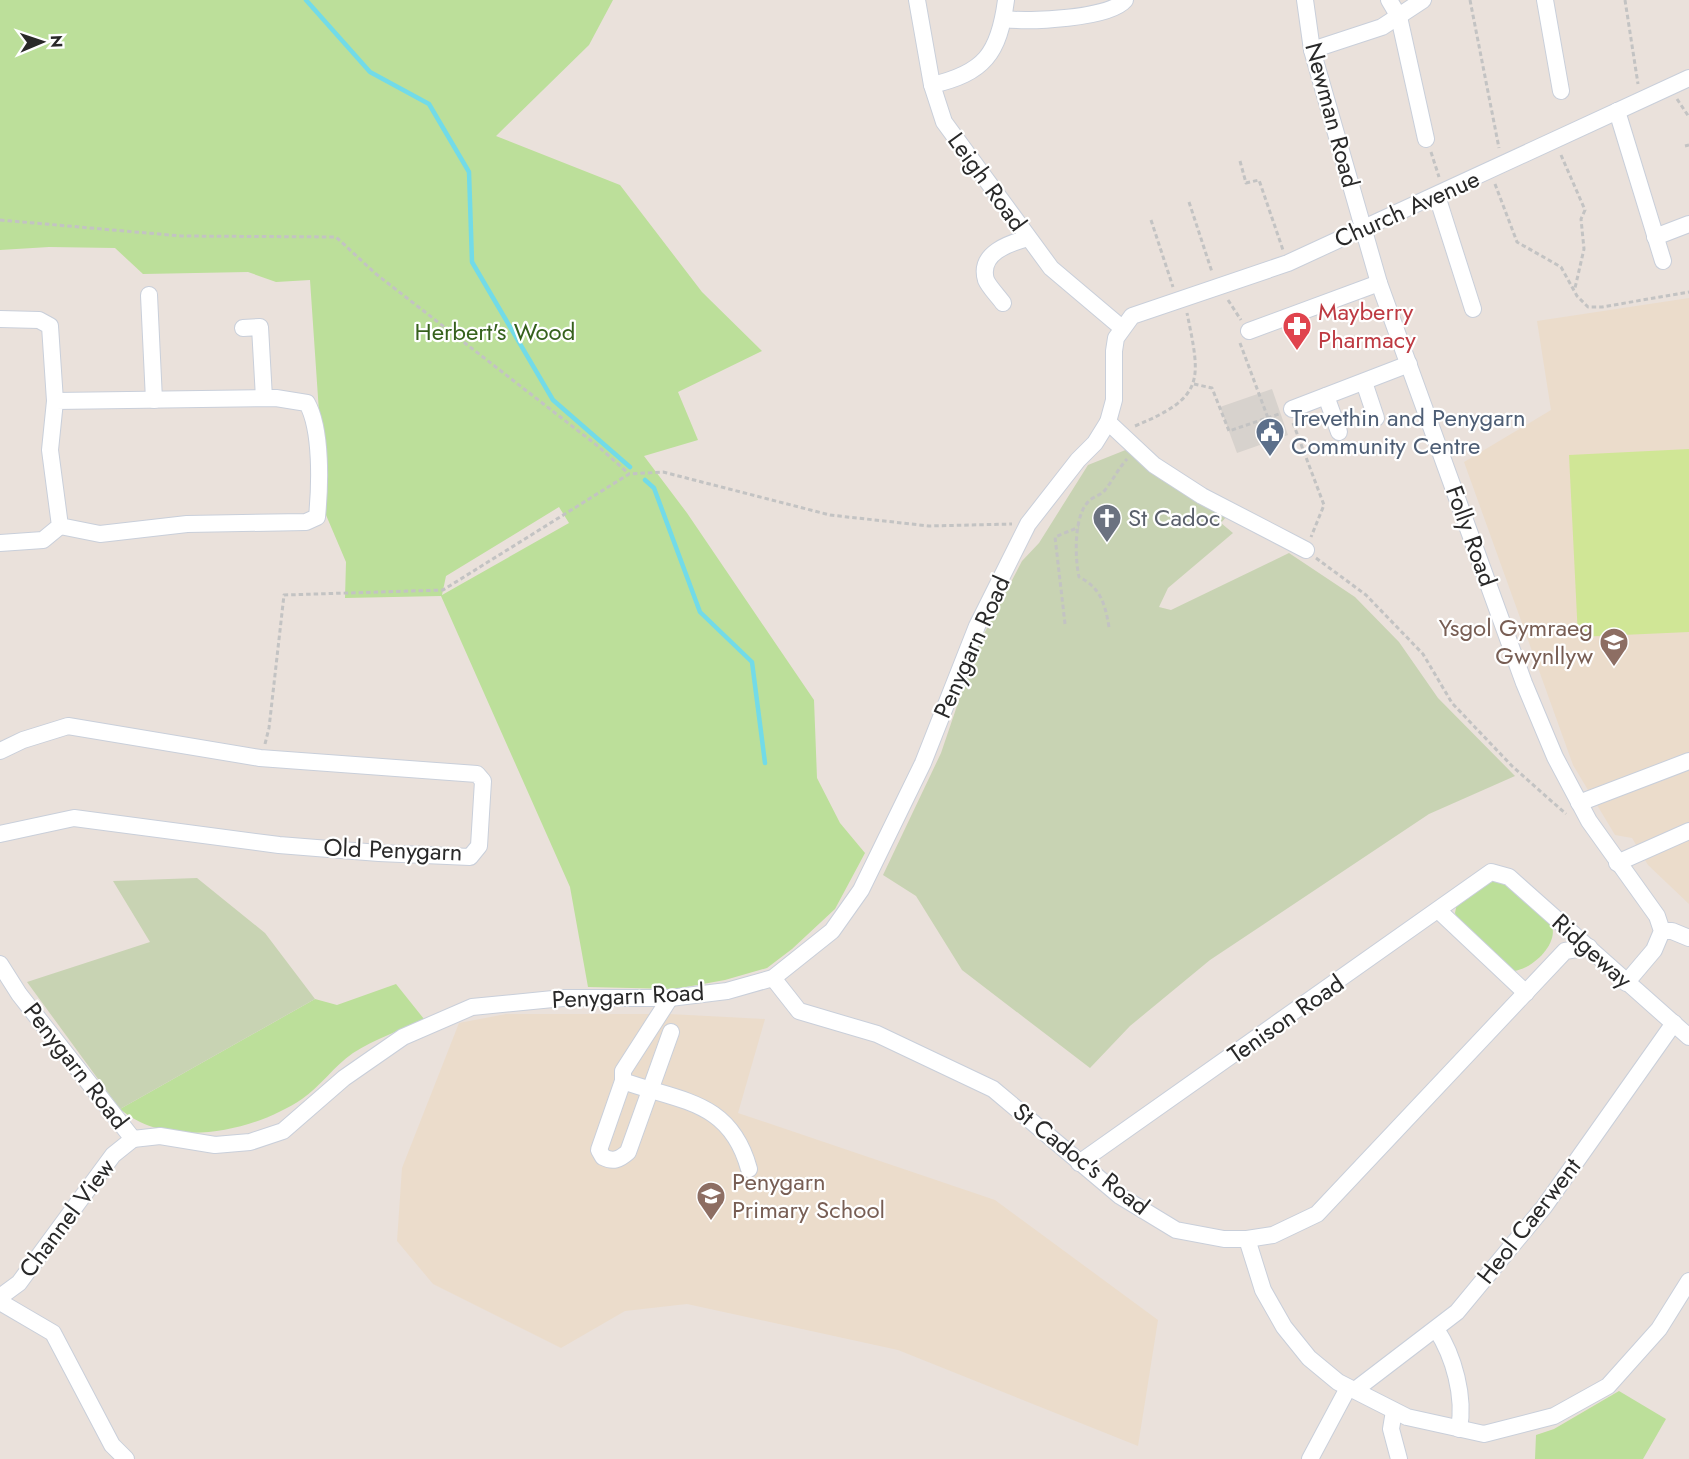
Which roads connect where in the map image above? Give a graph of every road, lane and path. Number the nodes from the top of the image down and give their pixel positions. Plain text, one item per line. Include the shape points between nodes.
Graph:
1 (917, 0) edge
2 (1006, 0) edge
3 (1125, 0) edge
4 (1305, 0) edge
5 (1389, 0) edge
6 (1423, 0) edge
7 (1470, 0) edge
8 (1545, 0) edge
9 (1625, 0) edge
10 (1399, 17) junction
11 (1004, 19) junction
12 (1312, 50) junction
13 (1689, 78) edge
14 (932, 85) junction
15 (1561, 91) dead end
16 (1675, 96) dead end
17 (1640, 100) junction
18 (1617, 111) junction
19 (1689, 117) edge
20 (1426, 139) joint
21 (1555, 140) junction
22 (1240, 161) dead end
23 (1497, 168) junction
24 (1441, 194) junction
25 (1189, 202) dead end
26 (0, 220) edge
27 (1151, 220) dead end
28 (1689, 224) edge
29 (1362, 230) junction
30 (1655, 237) junction
31 (1028, 238) junction
32 (1663, 261) dead end
33 (1288, 263) junction
34 (1379, 283) junction
35 (1217, 287) junction
36 (1574, 290) junction
37 (1689, 292) edge
38 (149, 295) dead end
39 (1180, 299) junction
40 (1003, 303) dead end
41 (1473, 309) dead end
42 (0, 319) edge
43 (243, 327) dead end
44 (1122, 328) junction
45 (1249, 331) junction
46 (1409, 364) junction
47 (1364, 382) junction
48 (1194, 384) junction
49 (1326, 396) junction
50 (264, 398) junction
51 (154, 399) junction
52 (55, 401) junction
53 (1290, 410) junction
54 (1268, 418) junction
55 (1376, 418) dead end
56 (1114, 428) junction
57 (1339, 432) dead end
58 (1136, 448) junction
59 (629, 474) junction
60 (1028, 524) junction
61 (60, 526) junction
62 (1079, 527) junction
63 (6, 543) edge
64 (1306, 550) junction
65 (1065, 624) dead end
66 (1109, 627) dead end
67 (0, 751) edge
68 (260, 758) junction
69 (1689, 761) edge
70 (1579, 803) junction
71 (1589, 822) junction
72 (1689, 831) edge
73 (0, 834) edge
74 (1617, 863) junction
75 (1491, 872) joint
76 (1439, 911) junction
77 (1662, 931) junction
78 (1689, 938) edge
79 (1589, 947) junction
80 (0, 964) edge
81 (773, 978) junction
82 (1626, 983) junction
83 (1526, 993) junction
84 (670, 998) junction
85 (1674, 1023) junction
86 (671, 1032) dead end
87 (1689, 1037) edge
88 (623, 1081) junction
89 (650, 1090) junction
90 (133, 1139) junction
91 (1079, 1163) junction
92 (749, 1169) dead end
93 (1247, 1239) junction
94 (1689, 1281) edge
95 (0, 1299) edge
96 (1437, 1329) junction
97 (1352, 1389) junction
98 (1394, 1411) junction
99 (1460, 1429) junction
100 (126, 1459) edge
101 (1310, 1459) edge
102 (1399, 1459) edge

1 - 14 street, Leigh Road
2 - 11 street
3 - 11 street via 1109,12 1037,20
4 - 12 street, Newman Road
5 - 10 street
6 - 10 street
7 - 23 path
8 - 15 street
9 - 17 path
10 - 12 street via 1382,27
10 - 20 street
11 - 14 street via 983,65 955,80
12 - 29 street, Newman Road
13 - 17 street, Church Avenue
14 - 31 street, Leigh Road via 944,122
16 - 19 path
17 - 18 street, Church Avenue
18 - 21 street, Church Avenue
18 - 30 street
20 - 24 path
21 - 23 street, Church Avenue
21 - 36 path via 1585,210 1581,219 1584,249
22 - 33 path via 1246,183 1259,180
23 - 24 street, Church Avenue
23 - 36 path via 1517,242 1561,267
24 - 29 street, Church Avenue
24 - 41 street
25 - 35 path
26 - 59 path via 181,236 336,237 376,274
27 - 39 path
28 - 30 street
29 - 33 street, Church Avenue
29 - 34 street, Folly Road
30 - 32 street
31 - 40 street via 1004,244 993,253 986,268 986,280
31 - 44 street, Leigh Road via 1051,268
33 - 35 street, Church Avenue
34 - 45 street
34 - 46 street, Folly Road
35 - 39 street, Church Avenue
35 - 45 path
36 - 37 path via 1588,307
38 - 51 street
39 - 44 street, Church Avenue via 1132,316
39 - 48 path via 1195,355
42 - 52 street via 25,318 50,326
43 - 50 street via 260,327
44 - 56 street, Penygarn Road via 1114,351
45 - 54 path via 1239,341
46 - 47 street
46 - 70 street, Folly Road via 1524,683
47 - 49 street
47 - 55 street
48 - 54 path via 1212,388 1229,431
48 - 56 path via 1184,399 1160,414
49 - 53 street
49 - 57 street
50 - 51 street
50 - 61 street via 307,403 315,418 317,517 306,522 187,524 100,534
51 - 52 street
52 - 61 street via 50,450
53 - 54 path
53 - 64 path via 1324,505
56 - 58 street
56 - 60 street, Penygarn Road via 1078,460
58 - 62 path via 1104,491 1089,500
58 - 64 street via 1154,465 1202,496
59 - 60 path via 663,472 830,515 929,526
59 - 68 path via 443,590 284,595 269,729
60 - 81 street, Penygarn Road via 977,626 923,763 861,890 832,932
61 - 63 street via 43,540
62 - 65 path via 1055,537
62 - 66 path via 1079,577 1101,594
64 - 71 path via 1366,596 1423,654 1452,703 1512,766 1573,820
67 - 68 street, Old Penygarn via 68,726
68 - 73 street, Old Penygarn via 477,774 483,781 479,846 470,856 380,853 279,845 74,818
69 - 70 street
70 - 71 street, Folly Road
71 - 74 street, Folly Road
72 - 74 street
74 - 77 street, Folly Road via 1657,916
75 - 76 street, Tenison Road
75 - 79 street, Ridgeway via 1509,877
76 - 83 street
76 - 91 street, Tenison Road
77 - 78 street
77 - 82 street via 1654,950
79 - 82 street, Ridgeway
79 - 83 street, St Cadoc's Road via 1565,951
80 - 90 street, Penygarn Road via 19,994
81 - 84 street, Penygarn Road via 727,991
81 - 91 street, St Cadoc's Road via 799,1011 877,1034 993,1089
82 - 85 street, Ridgeway
83 - 93 street, St Cadoc's Road via 1317,1215 1273,1235
84 - 88 street via 623,1071
84 - 90 street, Penygarn Road via 563,998 472,1007 403,1037 344,1078 283,1131 250,1142 215,1144 160,1136
85 - 87 street, Ridgeway
85 - 96 street, Heol Caerwent via 1544,1207 1457,1312
86 - 89 street
88 - 89 street
88 - 89 street via 599,1150 610,1161 628,1152
89 - 92 street via 715,1113 732,1129
90 - 95 street, Channel View via 113,1155 19,1283
91 - 93 street, St Cadoc's Road via 1120,1196 1176,1230
93 - 97 street via 1263,1290 1284,1327 1310,1358
94 - 99 street via 1659,1329 1608,1386 1554,1416 1484,1434
95 - 100 street via 53,1333 112,1445
96 - 97 street, Heol Caerwent
96 - 99 street via 1460,1393
97 - 98 street
97 - 101 street
98 - 99 street
98 - 102 street via 1391,1429

